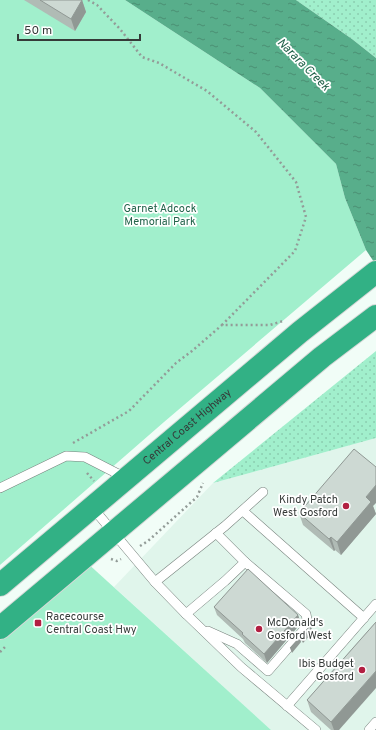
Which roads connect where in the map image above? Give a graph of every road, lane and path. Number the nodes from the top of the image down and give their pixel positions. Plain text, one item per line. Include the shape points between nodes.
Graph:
1 (88, 0) edge
2 (370, 276) edge
3 (376, 316) edge
4 (288, 319) dead end
5 (222, 325) junction
6 (70, 444) dead end
7 (126, 478) junction
8 (0, 488) edge
9 (263, 492) dead end
10 (92, 507) junction
11 (243, 511) junction
12 (113, 532) junction
13 (216, 533) junction
14 (245, 562) junction
15 (155, 582) junction
16 (0, 585) edge
17 (376, 604) edge
18 (186, 614) junction
19 (364, 618) junction
20 (0, 628) edge
21 (203, 628) junction
22 (287, 706) junction
23 (376, 722) edge
24 (316, 730) edge
25 (369, 730) edge

1 - 5 path via 97,5 120,29 142,57 159,63 207,90 256,132 296,182 306,217 296,251
2 - 7 highway, Central Coast Highway
3 - 12 highway via 322,357
4 - 5 path via 270,325
5 - 6 path via 176,363 129,411
7 - 8 lane via 85,457 66,456
7 - 10 highway, Central Coast Highway
9 - 11 lane
10 - 12 lane
10 - 16 highway, Central Coast Highway
11 - 13 lane
11 - 19 lane
12 - 15 lane
12 - 20 highway
13 - 14 lane
13 - 15 lane
14 - 18 lane
14 - 21 lane via 306,614 308,625 268,671 237,644
15 - 18 lane
17 - 19 lane
18 - 21 lane
19 - 22 lane
21 - 22 lane via 241,667
22 - 24 lane
23 - 25 lane

